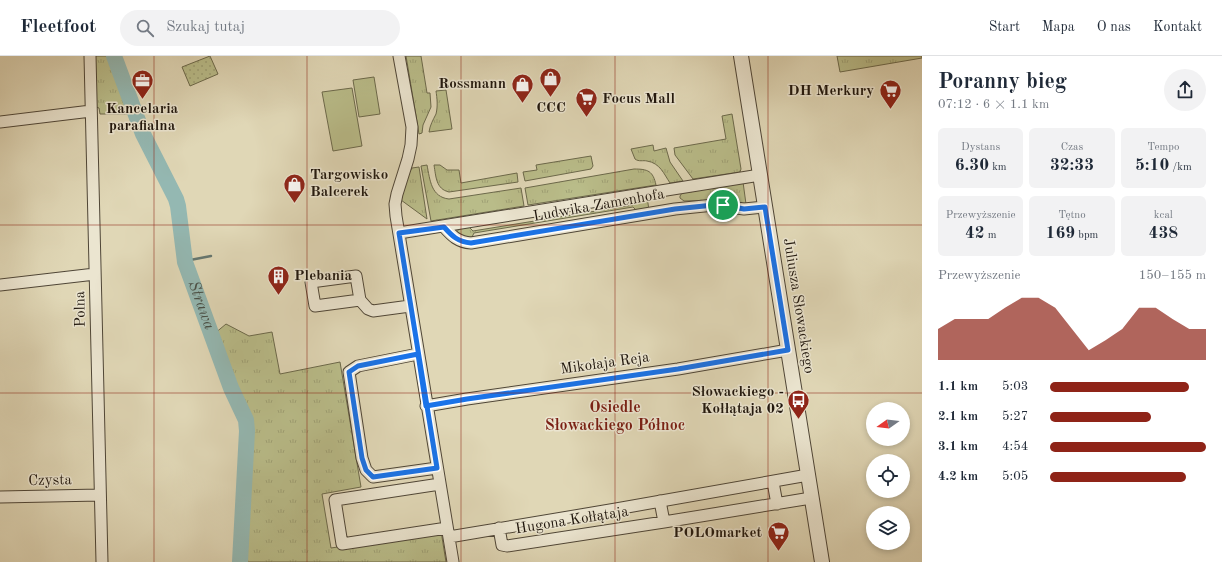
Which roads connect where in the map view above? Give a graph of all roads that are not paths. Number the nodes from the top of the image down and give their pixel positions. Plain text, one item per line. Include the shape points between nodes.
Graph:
1 (90, 56) edge
2 (400, 56) edge
3 (741, 56) edge
4 (91, 111) junction
5 (0, 122) edge
6 (760, 175) junction
7 (669, 190) junction
8 (765, 207) junction
9 (675, 209) junction
10 (444, 227) junction
11 (399, 233) junction
12 (95, 274) junction
13 (0, 285) edge
14 (360, 300) junction
15 (410, 306) junction
16 (788, 350) junction
17 (418, 354) junction
18 (426, 406) junction
19 (437, 468) junction
20 (808, 475) junction
21 (773, 482) junction
22 (440, 484) junction
23 (100, 495) junction
24 (0, 497) edge
25 (811, 498) junction
26 (660, 501) junction
27 (777, 504) junction
28 (664, 522) junction
29 (499, 528) junction
30 (448, 532) junction
31 (102, 562) edge
32 (453, 562) edge
33 (822, 562) edge

1 - 4 street, Polna
2 - 11 street via 412,136 395,204
3 - 6 street, Juliusza Słowackiego
4 - 5 street
4 - 12 street, Polna
6 - 7 street, Ludwika Zamenhofa
6 - 8 street, Juliusza Słowackiego
7 - 9 street
7 - 10 street, Ludwika Zamenhofa
8 - 9 street, Ludwika Zamenhofa via 744,209 714,205
8 - 16 street, Juliusza Słowackiego
9 - 10 street, Ludwika Zamenhofa via 471,243 458,240
10 - 11 street, Ludwika Zamenhofa
11 - 15 street
12 - 13 street
12 - 23 street, Polna
14 - 14 street via 315,306 311,282 356,276
14 - 15 street via 372,311
15 - 17 street
16 - 18 street, Mikołaja Reja
16 - 20 street, Juliusza Słowackiego
17 - 18 street
17 - 19 street via 358,366 349,372 362,458 366,470 373,477
18 - 19 street
19 - 22 street
20 - 21 street, Hugona Kołłątaja
20 - 25 street, Juliusza Słowackiego
21 - 26 street, Hugona Kołłątaja
21 - 27 street
22 - 30 street
22 - 30 street, Hugona Kołłątaja via 335,500 342,544
23 - 24 street, Czysta
23 - 31 street, Polna
25 - 27 street, Hugona Kołłątaja
25 - 33 street, Juliusza Słowackiego
26 - 28 street
26 - 29 street, Hugona Kołłątaja
27 - 28 street, Hugona Kołłątaja
28 - 29 street, Hugona Kołłątaja via 507,546 502,545
29 - 30 street, Hugona Kołłątaja
30 - 32 street

